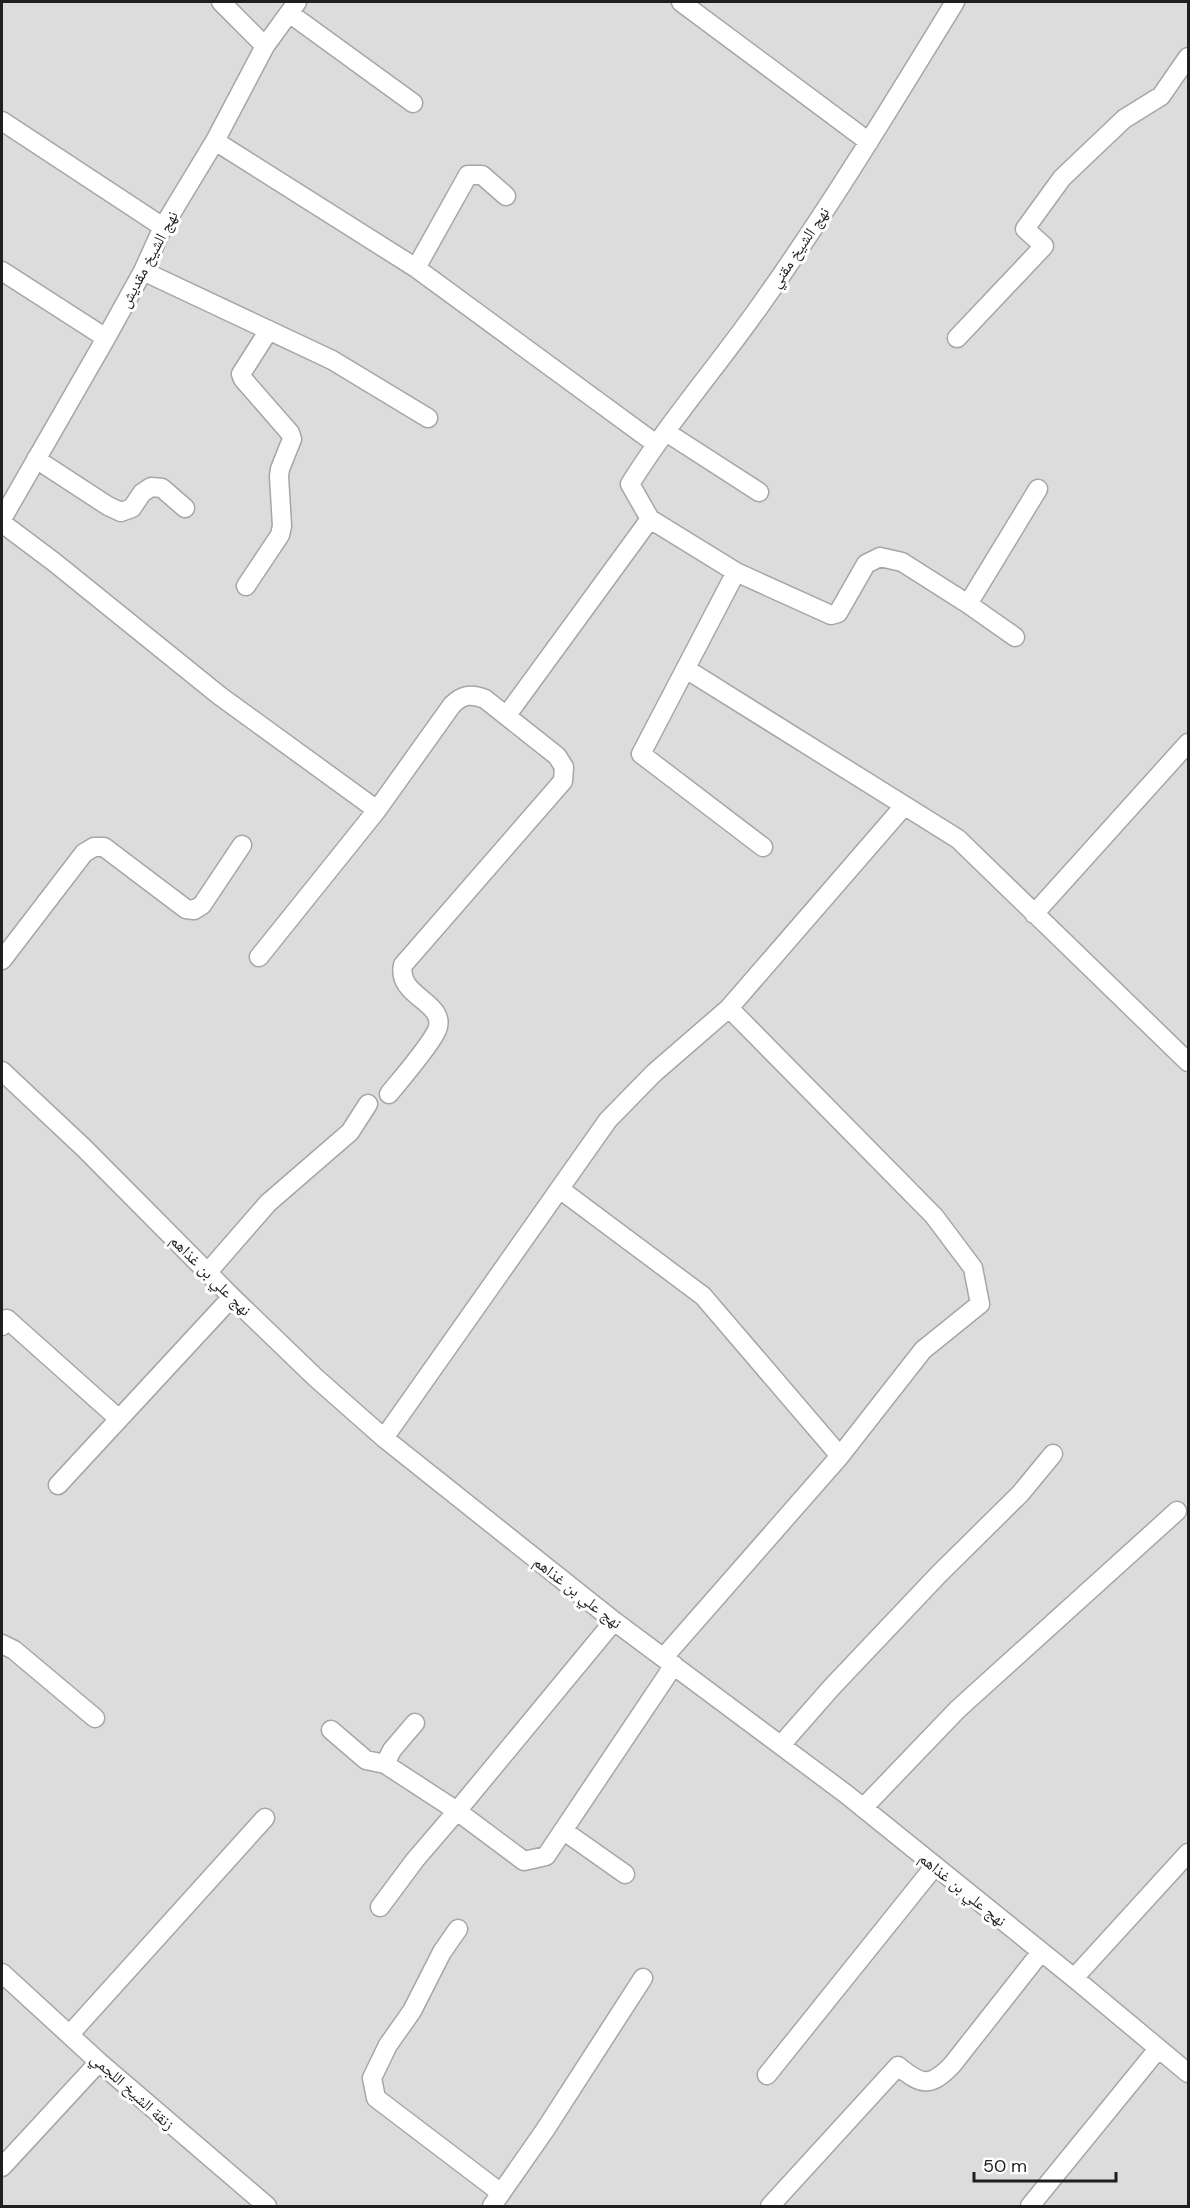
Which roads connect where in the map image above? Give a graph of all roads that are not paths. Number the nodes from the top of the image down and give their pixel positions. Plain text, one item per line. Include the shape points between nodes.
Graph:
1 (221, 2) edge
2 (681, 2) edge
3 (955, 2) edge
4 (293, 7) edge
5 (265, 46) junction
6 (1188, 57) edge
7 (412, 103) dead end
8 (2, 121) edge
9 (215, 141) junction
10 (869, 142) junction
11 (506, 196) dead end
12 (163, 227) junction
13 (416, 268) junction
14 (2, 271) edge
15 (143, 271) junction
16 (269, 330) junction
17 (106, 338) junction
18 (957, 338) dead end
19 (428, 418) dead end
20 (661, 438) junction
21 (36, 459) junction
22 (1038, 489) dead end
23 (759, 492) dead end
24 (185, 508) dead end
25 (2, 519) edge
26 (650, 519) junction
27 (2, 524) edge
28 (736, 572) junction
29 (246, 586) dead end
30 (968, 604) junction
31 (1015, 638) dead end
32 (686, 669) junction
33 (507, 715) junction
34 (1188, 743) edge
35 (904, 806) junction
36 (376, 810) junction
37 (243, 845) dead end
38 (763, 847) dead end
39 (1034, 914) junction
40 (259, 957) dead end
41 (2, 960) edge
42 (729, 1008) junction
43 (1188, 1062) edge
44 (2, 1071) edge
45 (389, 1094) dead end
46 (369, 1104) dead end
47 (561, 1190) junction
48 (208, 1272) junction
49 (232, 1297) junction
50 (2, 1326) edge
51 (119, 1419) junction
52 (384, 1438) junction
53 (1053, 1454) dead end
54 (840, 1456) junction
55 (58, 1485) dead end
56 (1177, 1511) dead end
57 (614, 1621) junction
58 (2, 1644) edge
59 (669, 1661) junction
60 (95, 1718) dead end
61 (415, 1723) dead end
62 (331, 1730) dead end
63 (781, 1745) junction
64 (385, 1764) junction
65 (863, 1808) junction
66 (457, 1811) junction
67 (265, 1818) dead end
68 (564, 1831) junction
69 (1188, 1853) edge
70 (934, 1867) junction
71 (625, 1874) dead end
72 (380, 1907) dead end
73 (458, 1929) dead end
74 (1041, 1952) junction
75 (2, 1973) edge
76 (1074, 1977) junction
77 (643, 1978) dead end
78 (70, 2034) junction
79 (1158, 2049) junction
80 (99, 2062) junction
81 (1188, 2073) edge
82 (767, 2075) dead end
83 (2, 2167) edge
84 (496, 2200) edge
85 (267, 2206) edge
86 (770, 2206) edge
87 (1030, 2206) edge

1 - 5 street
2 - 10 street
3 - 10 street, نهج الشيخ مقني
4 - 5 street, نهج الشيخ مقديش
4 - 7 street
5 - 9 street, نهج الشيخ مقديش
6 - 18 street via 1161,96 1124,119 1062,178 1025,229 1044,246
8 - 12 street
9 - 12 street, نهج الشيخ مقديش
9 - 13 street
10 - 20 street, نهج الشيخ مقني via 764,301
11 - 13 street via 482,175 468,175
12 - 15 street, نهج الشيخ مقديش
13 - 20 street
14 - 17 street
15 - 16 street
15 - 17 street, نهج الشيخ مقديش
16 - 19 street via 332,360
16 - 29 street via 241,374 292,439 279,476 280,535
17 - 21 street, نهج الشيخ مقديش
20 - 23 street
20 - 26 street, نهج الشيخ مقني via 630,484
21 - 24 street via 121,512 132,508 151,487 162,488
21 - 25 street, نهج الشيخ مقديش
22 - 30 street
26 - 28 street
26 - 33 street
27 - 36 street via 220,696
28 - 30 street via 831,615 838,613 866,564 880,557 902,562
28 - 32 street
30 - 31 street
32 - 35 street
32 - 38 street via 641,754
33 - 36 street via 476,695 458,698
33 - 45 street via 557,756 564,767 563,781 403,965 402,980 433,1010 438,1024 432,1038
34 - 39 street
35 - 39 street via 958,839
35 - 42 street
36 - 40 street
37 - 41 street via 202,905 194,909 186,909 104,847 94,847 84,853
39 - 43 street
42 - 47 street via 654,1073 608,1120
42 - 54 street via 934,1216 973,1268 980,1304 923,1350
44 - 48 street, نهج علي بن غذاهم
46 - 48 street via 350,1132 268,1203
47 - 52 street
47 - 54 street via 703,1296
48 - 49 street, نهج علي بن غذاهم
49 - 51 street
49 - 52 street, نهج علي بن غذاهم
50 - 51 street via 7,1319
51 - 55 street
52 - 57 street, نهج علي بن غذاهم
53 - 63 street via 1020,1494 939,1574
54 - 59 street
56 - 65 street via 958,1709
57 - 59 street, نهج علي بن غذاهم
57 - 66 street
58 - 60 street
59 - 63 street, نهج علي بن غذاهم
59 - 68 street
61 - 64 street
62 - 64 street via 366,1760
63 - 65 street, نهج علي بن غذاهم
64 - 66 street
65 - 70 street, نهج علي بن غذاهم
66 - 68 street via 524,1861 546,1856
66 - 72 street
67 - 78 street
68 - 71 street
69 - 76 street
70 - 74 street, نهج علي بن غذاهم
70 - 82 street
73 - 84 street via 372,2078 376,2098
74 - 76 street, نهج علي بن غذاهم
74 - 86 street via 940,2078 917,2081 898,2066
75 - 78 street, زنقة الشيخ اللجمي
76 - 79 street, نهج علي بن غذاهم
77 - 84 street
78 - 80 street, زنقة الشيخ اللجمي
79 - 81 street, نهج علي بن غذاهم
79 - 87 street
80 - 83 street
80 - 85 street, زنقة الشيخ اللجمي

